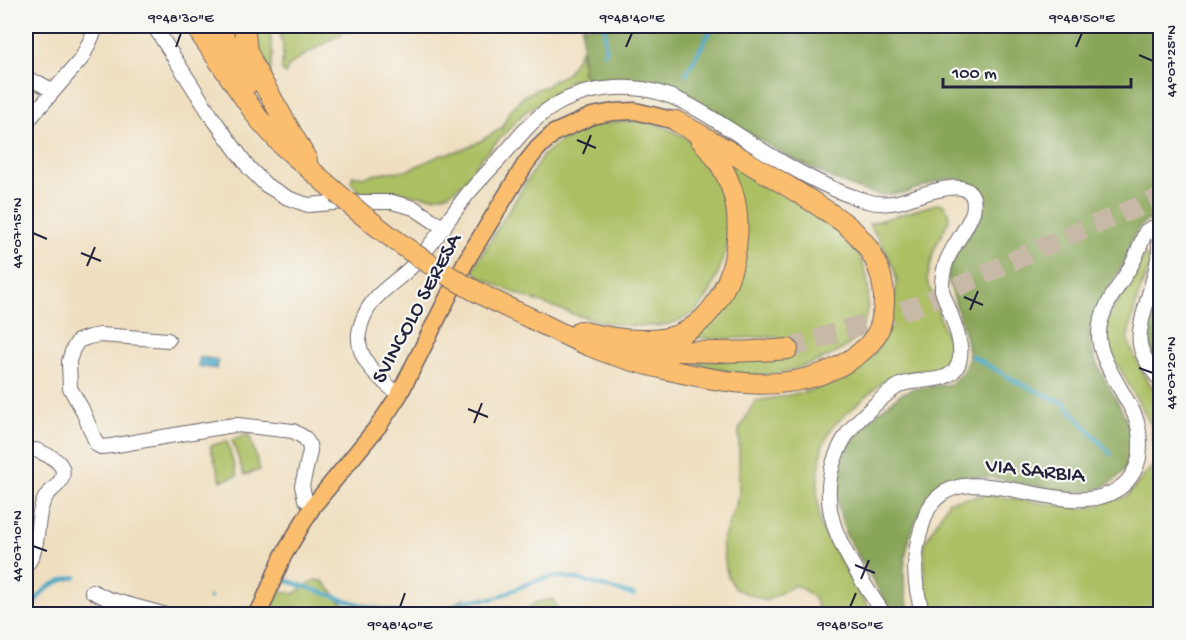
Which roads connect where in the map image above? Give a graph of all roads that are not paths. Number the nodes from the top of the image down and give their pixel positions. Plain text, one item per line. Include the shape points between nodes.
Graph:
1 (97, 26) edge
2 (154, 26) edge
3 (244, 26) edge
4 (205, 29) edge
5 (26, 80) edge
6 (53, 91) junction
7 (676, 121) junction
8 (26, 123) edge
9 (313, 170) junction
10 (444, 228) junction
11 (528, 317) junction
12 (168, 340) dead end
13 (788, 349) tunnel mouth
14 (1161, 380) edge
15 (399, 395) junction
16 (36, 450) dead end
17 (313, 506) junction
18 (26, 566) edge
19 (92, 591) dead end
20 (162, 615) edge
21 (256, 615) edge
22 (884, 615) edge
23 (923, 615) edge

1 - 6 street via 82,58
2 - 10 street via 212,117 266,185 308,205 392,202 414,208
3 - 9 highway via 255,69
4 - 9 highway via 258,118 282,145
5 - 6 street
6 - 8 street
7 - 11 highway via 702,141 722,167 734,195 737,240 730,273 715,304 701,321 668,338 603,337
7 - 11 highway via 759,168 861,239 879,268 885,289 881,325 876,334 859,354 833,369 772,384 738,384 685,374 591,347
7 - 15 main road, SVINCOLO SERESA via 635,111 592,116 554,133 538,148 466,261
9 - 11 highway, bridge via 396,241 468,288
10 - 15 street via 405,274 375,298 361,324 359,343 365,361
10 - 22 street via 466,196 537,118 574,96 615,88 645,89 678,99 783,162 867,201 892,203 947,187 968,192 973,212 947,256 942,276 942,290 960,345 957,368 949,375 911,381 890,392 844,437 831,470 830,510 836,530
11 - 13 highway via 592,341 634,348 692,353
12 - 17 street via 100,335 78,341 69,361 70,388 97,445 237,425 293,431 309,445 302,486 305,499
14 - 23 street, VIA SARBIA via 1145,359 1139,342 1144,307 1160,256 1157,234 1151,228 1106,308 1098,337 1140,434 1139,462 1130,478 1118,489 1092,500 1076,501 979,485 946,491 928,509 918,540 915,583
15 - 17 main road, SVINCOLO SERESA
16 - 18 street via 54,458 63,476 44,501 33,555
17 - 21 main road, SVINCOLO SERESA via 283,556
19 - 20 street

